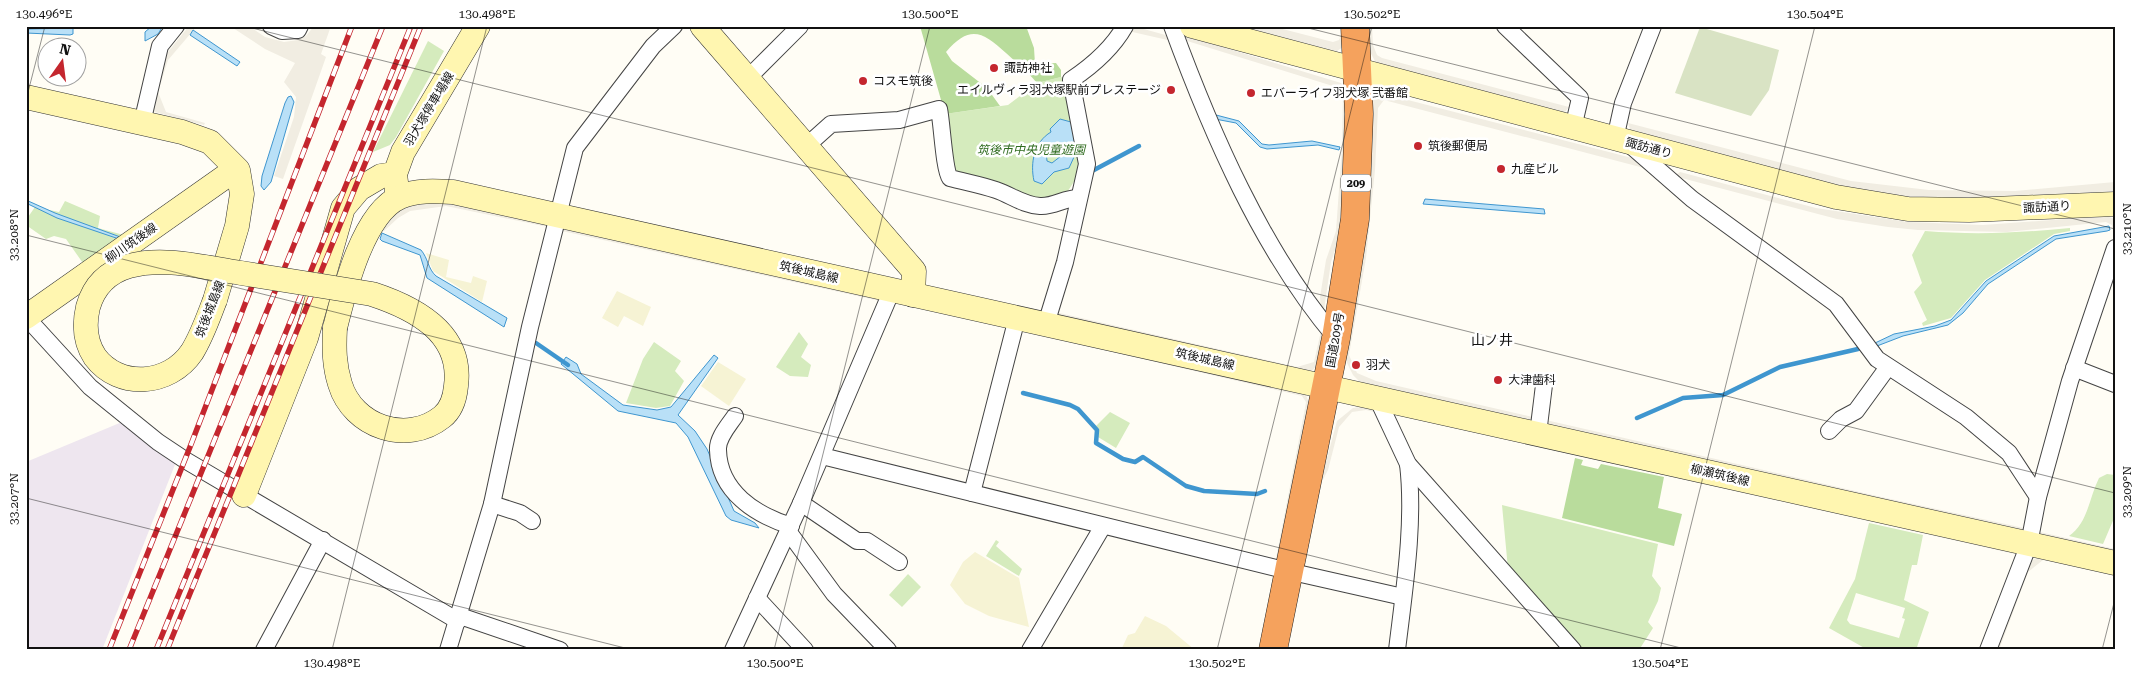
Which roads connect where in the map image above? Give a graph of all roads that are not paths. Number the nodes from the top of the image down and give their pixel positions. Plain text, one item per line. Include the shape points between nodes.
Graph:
1 (176, 26) edge
2 (271, 26) edge
3 (300, 26) edge
4 (478, 26) edge
5 (674, 26) edge
6 (702, 26) edge
7 (800, 26) edge
8 (1125, 26) edge
9 (1172, 26) edge
10 (1192, 26) edge
11 (1355, 26) edge
12 (1505, 26) edge
13 (1653, 26) edge
14 (1357, 69) junction
15 (753, 73) dead end
16 (26, 97) edge
17 (142, 123) junction
18 (1574, 128) junction
19 (1621, 141) junction
20 (812, 142) dead end
21 (236, 169) junction
22 (395, 174) junction
23 (398, 198) junction
24 (1078, 198) junction
25 (2115, 204) edge
26 (559, 216) junction
27 (2115, 248) edge
28 (903, 292) junction
29 (26, 317) edge
30 (1017, 318) junction
31 (1046, 324) junction
32 (1336, 338) junction
33 (1888, 367) junction
34 (2074, 368) junction
35 (2115, 384) edge
36 (1544, 385) dead end
37 (1326, 386) junction
38 (1377, 398) junction
39 (735, 416) dead end
40 (1829, 431) dead end
41 (1538, 434) junction
42 (822, 456) junction
43 (1408, 464) junction
44 (972, 493) junction
45 (244, 495) junction
46 (2038, 497) junction
47 (801, 503) junction
48 (492, 504) junction
49 (532, 521) dead end
50 (1103, 526) junction
51 (790, 528) junction
52 (323, 540) junction
53 (2029, 544) junction
54 (898, 562) dead end
55 (2115, 563) edge
56 (1288, 571) junction
57 (1403, 597) junction
58 (757, 598) junction
59 (459, 618) junction
60 (1569, 649) edge
61 (264, 650) edge
62 (448, 650) edge
63 (560, 650) edge
64 (733, 650) edge
65 (805, 650) edge
66 (888, 650) edge
67 (1030, 650) edge
68 (1273, 650) edge
69 (1397, 650) edge
70 (1988, 650) edge

1 - 17 street via 160,46
2 - 3 street via 282,31 298,30
4 - 22 main road, 羽犬塚停車場線 via 403,152
5 - 26 street via 653,46 575,148
6 - 28 main road via 914,271
7 - 15 street
8 - 24 street via 1117,40 1071,80 1087,164
9 - 32 street via 1188,71 1247,202 1311,308
10 - 14 main road, 諏訪通り
11 - 14 highway, 国道209号 / 209
12 - 18 street via 1580,98
13 - 19 street via 1623,103
14 - 18 main road, 諏訪通り
14 - 32 highway, 国道209号 / 209 via 1359,114 1355,220
16 - 17 main road
17 - 21 main road via 210,142
18 - 19 main road, 諏訪通り
19 - 25 main road, 諏訪通り via 1836,197 1908,209
19 - 33 street via 1692,200 1836,304 1877,359
20 - 24 street via 831,124 899,120 939,109 946,172 950,178 998,190 1015,200 1040,206
21 - 23 main road, 筑後城島線, bridge via 242,194 238,226 215,300 191,354 159,377 140,380 120,377 104,368 92,353 86,337 86,315 92,293 108,275 129,266 158,262 200,267 372,294 424,316 448,343 458,375 455,398 443,416 421,428 395,431 370,423 351,405 340,386 334,355 335,328 359,248 376,218
21 - 29 main road, 柳川筑後線
22 - 23 main road, 羽犬塚停車場線
22 - 45 main road via 381,176 359,188 343,208 306,338
23 - 26 main road, 筑後城島線 via 422,191 453,192
24 - 31 street via 1065,262
26 - 28 main road, 筑後城島線
26 - 48 street via 530,327
27 - 34 street
28 - 30 main road, 筑後城島線
28 - 42 street
29 - 45 street via 90,387 124,415 185,460
30 - 31 main road, 筑後城島線
30 - 44 street
31 - 37 main road, 筑後城島線
32 - 37 highway, 国道209号 / 209
33 - 40 street via 1856,411
33 - 46 street via 1966,417 2009,453
34 - 35 street
34 - 46 street
36 - 41 street
37 - 38 main road, 柳瀬筑後線
37 - 56 highway, 国道209号 / 209
38 - 41 main road, 柳瀬筑後線
38 - 43 street
39 - 51 street via 717,449 722,469 738,499 768,519
41 - 53 main road, 柳瀬筑後線
42 - 44 street
42 - 47 street
43 - 57 street via 1411,489
43 - 60 street
44 - 50 street
45 - 52 street
46 - 53 street
47 - 51 street
47 - 54 street via 857,541 867,541
48 - 49 street via 520,513
48 - 59 street
50 - 56 street
50 - 67 street
51 - 58 street
51 - 66 street via 834,594
52 - 59 street
52 - 61 street
53 - 55 main road, 柳瀬筑後線
53 - 70 street
56 - 57 street
56 - 68 highway, 国道209号 / 209
57 - 69 street
58 - 64 street
58 - 65 street
59 - 62 street
59 - 63 street

